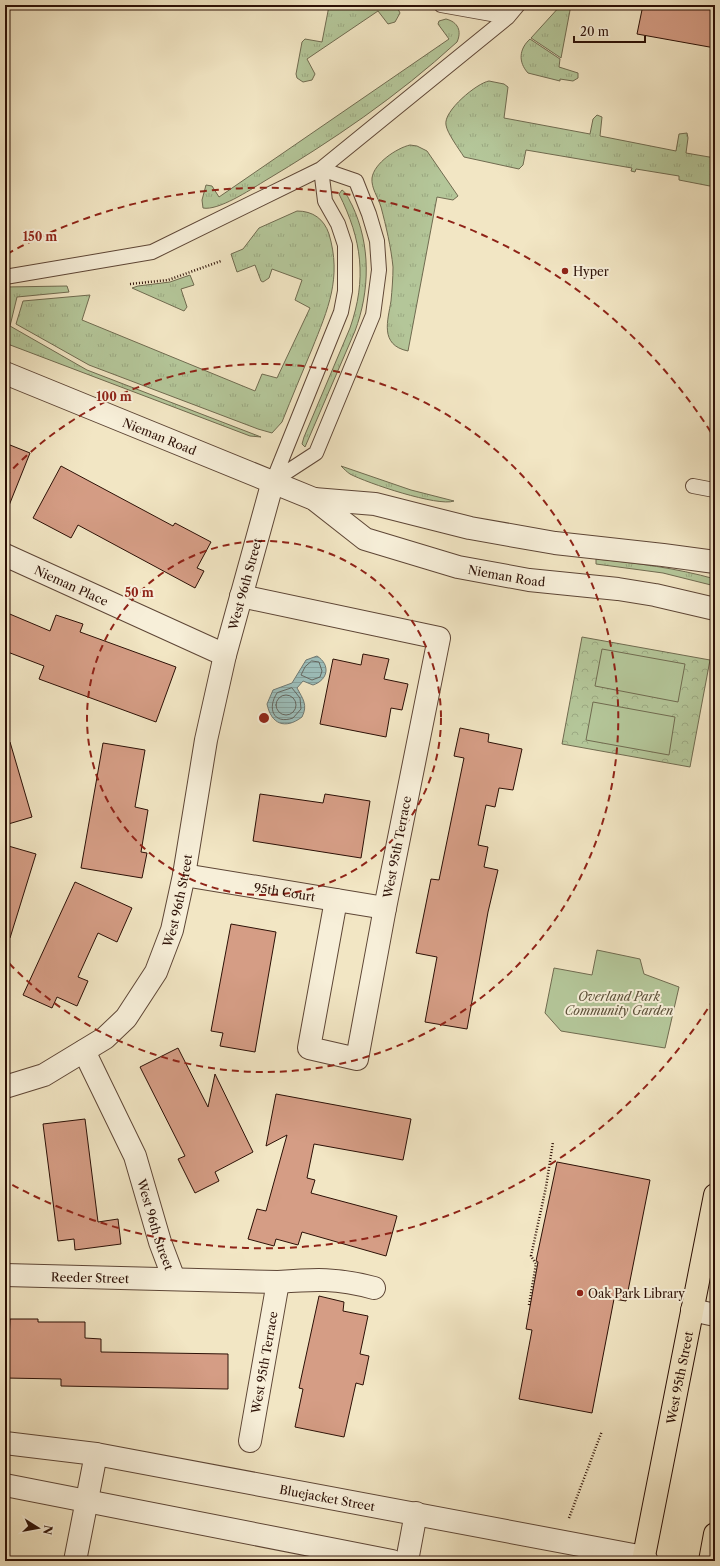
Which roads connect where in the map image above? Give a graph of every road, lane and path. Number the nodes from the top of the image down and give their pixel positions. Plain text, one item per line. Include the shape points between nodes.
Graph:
1 (441, 5) edge
2 (518, 5) edge
3 (508, 17) junction
4 (321, 169) junction
5 (220, 261) dead end
6 (5, 277) edge
7 (130, 284) dead end
8 (5, 373) edge
9 (273, 481) junction
10 (694, 486) dead end
11 (714, 490) edge
12 (314, 499) junction
13 (5, 555) edge
14 (715, 562) edge
15 (241, 596) junction
16 (715, 609) edge
17 (225, 655) junction
18 (184, 875) junction
19 (336, 900) junction
20 (385, 908) junction
21 (84, 1051) junction
22 (5, 1087) edge
23 (553, 1142) dead end
24 (715, 1195) edge
25 (5, 1275) edge
26 (174, 1279) junction
27 (278, 1282) junction
28 (374, 1288) dead end
29 (529, 1306) dead end
30 (692, 1310) junction
31 (715, 1315) edge
32 (602, 1431) dead end
33 (250, 1441) dead end
34 (5, 1443) edge
35 (96, 1454) junction
36 (5, 1485) edge
37 (87, 1501) junction
38 (416, 1513) junction
39 (569, 1518) dead end
40 (715, 1534) edge
41 (645, 1560) edge
42 (75, 1561) edge
43 (392, 1561) edge
44 (407, 1561) edge
45 (710, 1561) edge

1 - 3 lane
2 - 3 lane
3 - 4 lane
4 - 6 lane via 152,252
4 - 9 lane via 326,201 345,245 345,290 341,312
4 - 9 lane via 356,181 377,241 379,270 376,300 368,330 316,454
5 - 7 path via 168,280
8 - 9 street, Nieman Road
9 - 12 street, Nieman Road
9 - 15 street, West 96th Street
10 - 11 lane
12 - 14 street, Nieman Road via 375,504 470,528 555,543
12 - 16 street, Nieman Road via 365,539 458,567 528,580 626,590
13 - 17 street, Nieman Place
15 - 17 street, West 96th Street
15 - 20 street, West 95th Terrace via 439,638
17 - 18 street, West 96th Street via 206,740
18 - 19 street, 95th Court
18 - 21 street, West 96th Street via 172,930 156,972 126,1018 105,1038
19 - 20 street, 95th Court
19 - 20 street, West 95th Terrace via 309,1048 358,1059
21 - 22 street via 44,1075
21 - 26 street, West 96th Street via 135,1156 160,1242
23 - 29 path via 531,1256 536,1264
24 - 30 main road, West 95th Street
25 - 26 street, Reeder Street
26 - 27 street
27 - 28 street via 338,1279
27 - 33 street, West 95th Terrace
30 - 31 street
30 - 41 main road, West 95th Street
32 - 39 path
34 - 35 street, Bluejacket Street
35 - 37 street
35 - 38 street, Bluejacket Street
36 - 37 street
37 - 42 street
37 - 43 street
38 - 41 street, Bluejacket Street
38 - 44 street
40 - 45 main road

